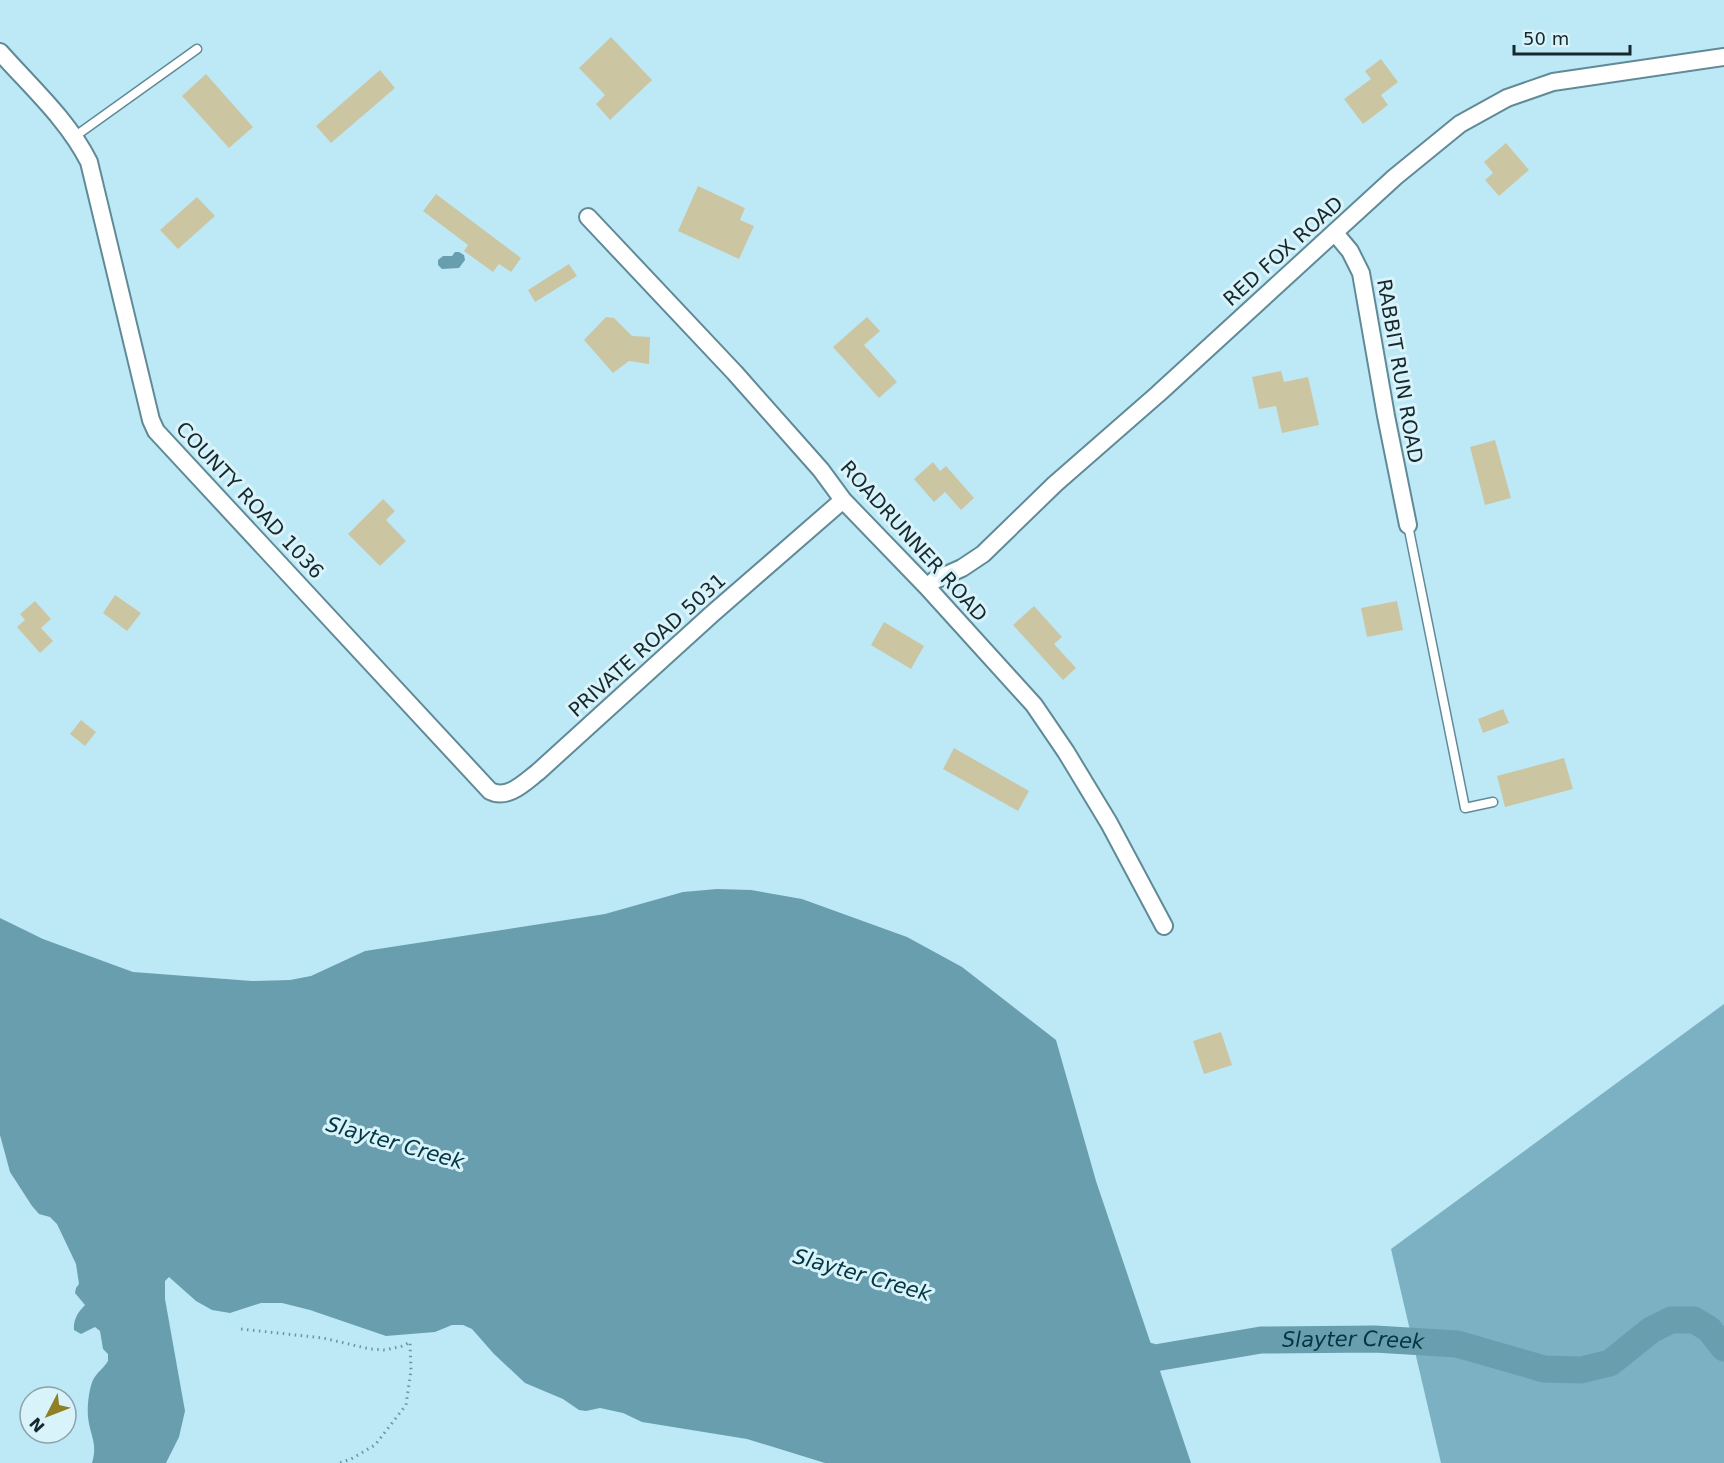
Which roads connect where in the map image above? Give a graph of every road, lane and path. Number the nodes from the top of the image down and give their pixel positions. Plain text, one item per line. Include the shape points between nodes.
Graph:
1 (197, 49) dead end
2 (0, 52) edge
3 (1724, 57) edge
4 (74, 137) junction
5 (588, 217) dead end
6 (1335, 233) junction
7 (843, 500) junction
8 (1408, 525) joint
9 (927, 588) junction
10 (474, 776) joint
11 (1493, 802) dead end
12 (1164, 926) dead end
13 (241, 1329) dead end
14 (339, 1463) edge

1 - 4 lane
2 - 4 street, COUNTY ROAD 1036
3 - 6 street, RED FOX ROAD via 1553,82 1507,98 1442,137
4 - 10 street, COUNTY ROAD 1036 via 89,162 156,431
5 - 7 street, ROADRUNNER ROAD via 735,373
6 - 8 street, RABBIT RUN ROAD via 1361,273
6 - 9 street, RED FOX ROAD via 1055,484 983,554
7 - 9 street, ROADRUNNER ROAD
7 - 10 street, PRIVATE ROAD 5031 via 521,786 496,794
8 - 11 lane via 1466,808
9 - 12 street, ROADRUNNER ROAD via 1034,705 1109,823
13 - 14 path via 323,1338 377,1349 410,1342 406,1405 375,1445

